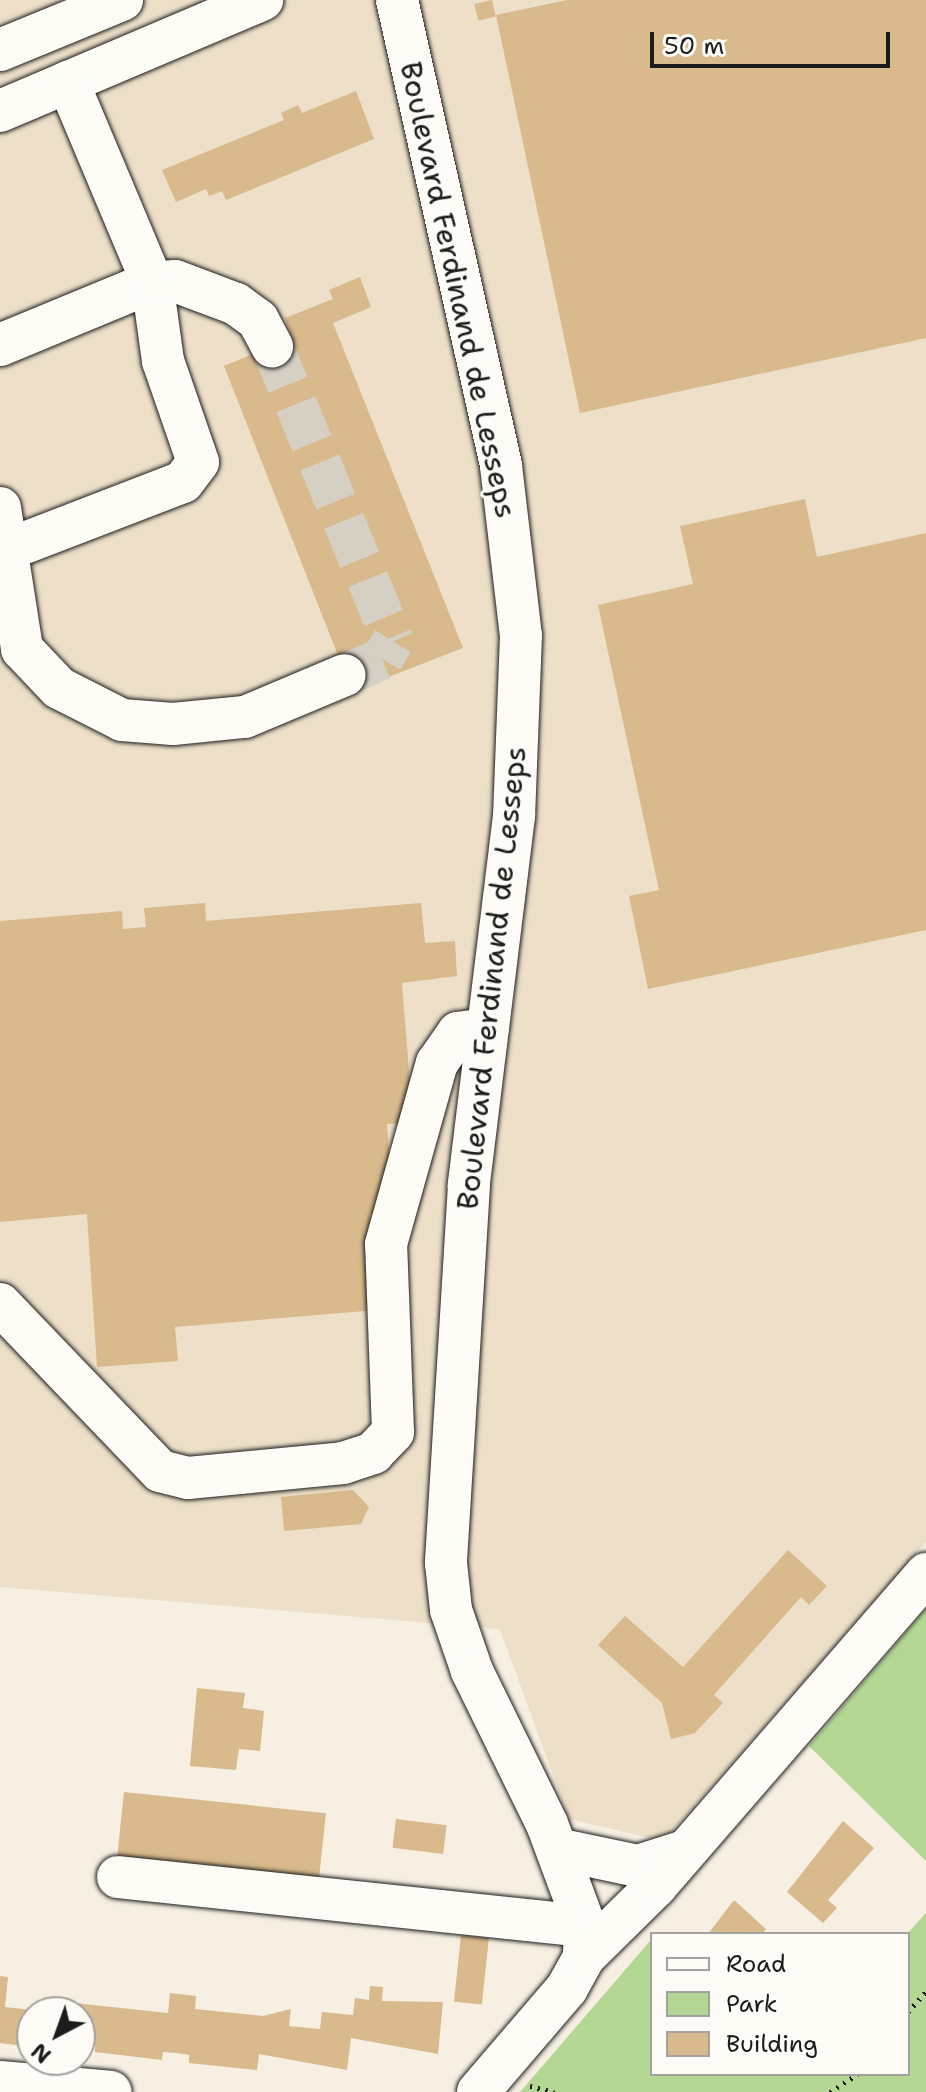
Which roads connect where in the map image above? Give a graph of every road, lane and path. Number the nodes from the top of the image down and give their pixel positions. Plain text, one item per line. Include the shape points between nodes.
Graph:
1 (122, 0) edge
2 (262, 0) edge
3 (397, 0) edge
4 (0, 50) edge
5 (68, 82) junction
6 (0, 111) edge
7 (152, 282) junction
8 (0, 345) edge
9 (272, 346) tunnel mouth
10 (0, 508) edge
11 (9, 549) junction
12 (345, 675) tunnel mouth
13 (488, 1029) junction
14 (0, 1304) edge
15 (926, 1574) edge
16 (557, 1849) junction
17 (682, 1852) junction
18 (638, 1866) junction
19 (118, 1877) dead end
20 (585, 1941) junction
21 (926, 1991) edge
22 (910, 2010) edge
23 (855, 2076) edge
24 (0, 2082) edge
25 (111, 2092) edge
26 (478, 2092) edge
27 (830, 2092) edge

1 - 4 street
2 - 5 street
3 - 13 street, Boulevard Ferdinand de Lesseps via 501,466 521,635 514,816
5 - 6 street
5 - 7 street
7 - 8 street
7 - 9 street via 175,281 236,304 258,320
7 - 11 street via 163,361 198,462 183,482
10 - 11 street
11 - 12 street via 22,649 59,688 122,720 173,724 245,717
13 - 14 street via 458,1033 437,1063 386,1244 393,1432 373,1453 343,1463 188,1478 160,1471
13 - 16 street, Boulevard Ferdinand de Lesseps via 469,1185 446,1563 451,1610 472,1671
15 - 17 street
16 - 18 street
16 - 20 street, Boulevard Ferdinand de Lesseps
17 - 18 street
17 - 20 street
18 - 20 street
19 - 20 street
20 - 26 street via 567,1988
21 - 22 path
23 - 27 path
24 - 25 street

